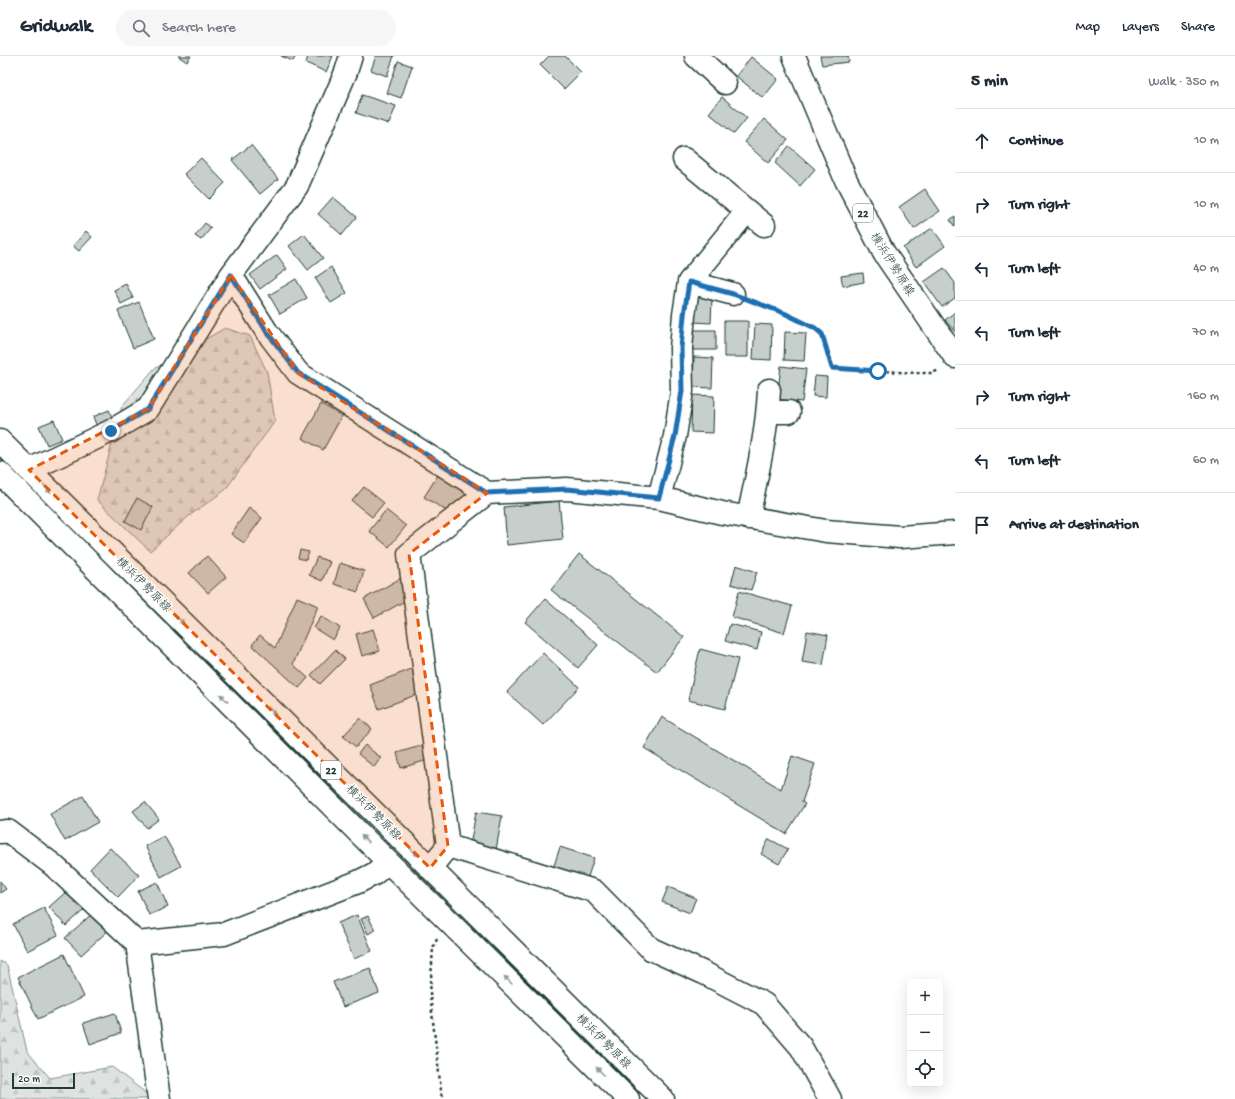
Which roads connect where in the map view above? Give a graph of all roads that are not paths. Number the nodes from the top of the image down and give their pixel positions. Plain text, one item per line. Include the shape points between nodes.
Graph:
1 (352, 56) edge
2 (696, 56) edge
3 (794, 56) edge
4 (725, 83) dead end
5 (684, 158) dead end
6 (747, 211) junction
7 (764, 225) dead end
8 (231, 275) junction
9 (689, 282) junction
10 (733, 294) road end
11 (949, 362) edge
12 (769, 390) dead end
13 (0, 441) edge
14 (29, 470) junction
15 (0, 473) edge
16 (487, 493) junction
17 (659, 498) junction
18 (748, 518) junction
19 (955, 533) edge
20 (0, 832) edge
21 (448, 846) junction
22 (388, 862) junction
23 (430, 868) junction
24 (137, 943) junction
25 (159, 1099) edge
26 (628, 1099) edge
27 (663, 1099) edge
28 (830, 1099) edge

1 - 8 street via 297,186
2 - 4 street
3 - 11 street, 横浜伊勢原線 / 22 via 846,180 884,253
5 - 6 street
6 - 7 street
6 - 9 street
8 - 14 street via 148,409 111,431
8 - 16 street via 267,332 298,373
9 - 10 street
9 - 17 street via 681,348 682,391 675,436
12 - 18 street via 778,412
13 - 14 street, 横浜伊勢原線 / 22
14 -> 23 street, 横浜伊勢原線 / 22
22 -> 15 street, 横浜伊勢原線 / 22
16 - 17 street via 567,489
16 - 21 street via 409,554
17 - 18 street
18 - 19 street via 826,531 900,538
20 - 24 street via 8,831 53,865
21 - 23 street
21 - 28 street via 594,891 651,949 764,1004 802,1047
22 - 24 street via 374,874 358,882 224,934
26 -> 22 street, 横浜伊勢原線 / 22
23 - 27 street, 横浜伊勢原線 / 22
24 - 25 street

